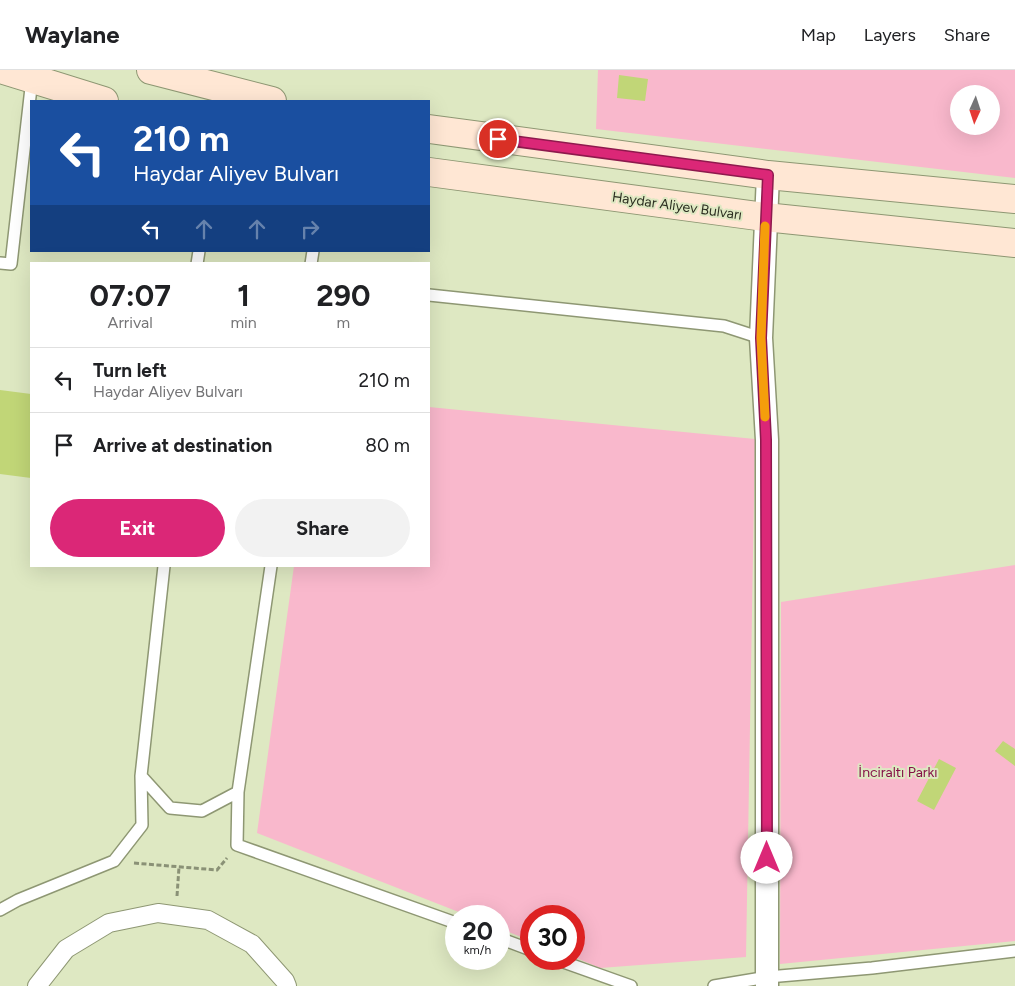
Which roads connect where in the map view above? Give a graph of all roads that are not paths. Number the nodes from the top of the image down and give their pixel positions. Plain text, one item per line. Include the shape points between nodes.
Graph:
1 (4, 70) edge
2 (151, 70) edge
3 (32, 79) junction
4 (101, 100) edge
5 (268, 100) edge
6 (430, 129) edge
7 (430, 172) edge
8 (768, 175) junction
9 (1015, 199) edge
10 (765, 217) junction
11 (1015, 243) edge
12 (0, 263) edge
13 (430, 295) edge
14 (761, 338) junction
15 (164, 567) edge
16 (271, 567) edge
17 (141, 776) junction
18 (238, 792) junction
19 (0, 910) edge
20 (445, 919) edge
21 (1015, 951) edge
22 (585, 969) edge
23 (767, 982) edge
24 (36, 986) edge
25 (287, 986) edge
26 (631, 986) edge
27 (714, 986) edge

1 - 3 main road
2 - 5 main road
3 - 4 main road
3 - 12 lane via 11,264
6 - 8 main road
7 - 10 main road, Haydar Aliyev Bulvarı
8 - 9 main road
8 - 10 street
10 - 11 main road, Haydar Aliyev Bulvarı
10 - 14 street
13 - 14 lane via 724,326
14 - 23 street via 766,440
15 - 17 lane
16 - 18 lane
17 - 18 lane via 170,808 202,812
17 - 19 lane via 142,825 114,861
18 - 20 lane via 238,845
21 - 23 lane
22 - 26 lane
23 - 27 lane
24 - 25 street via 66,949 109,922 158,913 208,920 252,944

